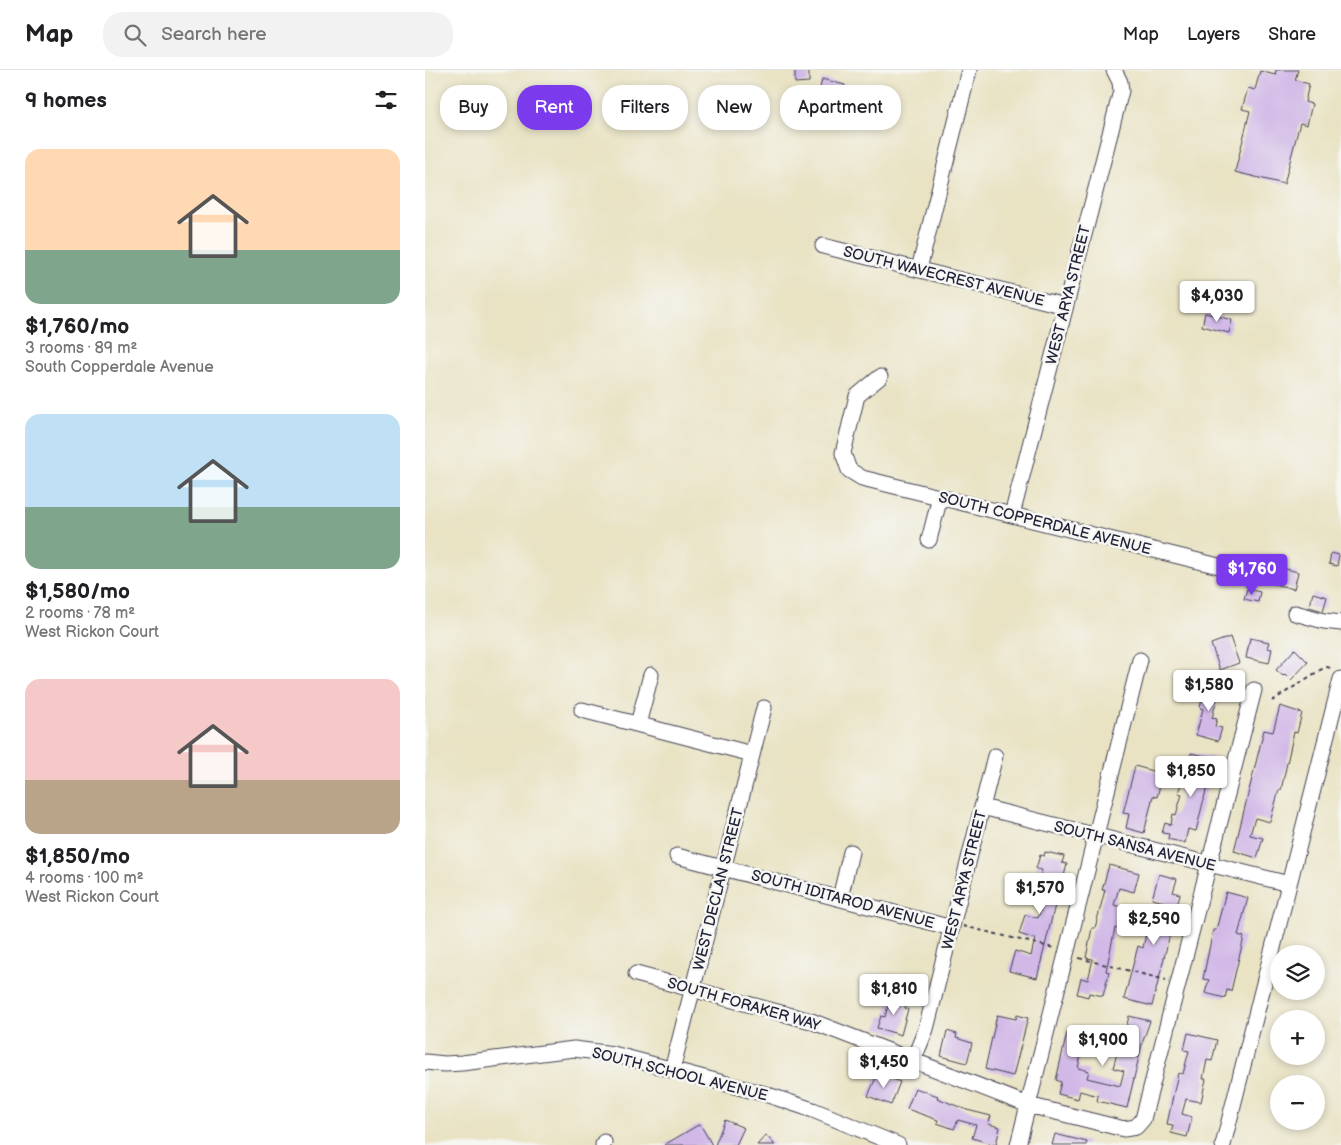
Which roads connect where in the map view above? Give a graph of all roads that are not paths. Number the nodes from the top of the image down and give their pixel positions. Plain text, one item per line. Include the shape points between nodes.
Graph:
1 (969, 70) edge
2 (1116, 72) edge
3 (823, 246) dead end
4 (919, 268) junction
5 (1065, 306) junction
6 (880, 377) dead end
7 (941, 497) junction
8 (1012, 515) junction
9 (929, 540) dead end
10 (1243, 572) dead end
11 (1295, 612) dead end
12 (1341, 623) edge
13 (1140, 660) dead end
14 (1338, 674) edge
15 (651, 675) dead end
16 (1254, 690) dead end
17 (764, 708) dead end
18 (581, 710) dead end
19 (638, 724) junction
20 (752, 754) junction
21 (995, 756) dead end
22 (982, 807) junction
23 (1095, 836) junction
24 (851, 852) dead end
25 (677, 856) dead end
26 (1209, 864) junction
27 (723, 868) junction
28 (1289, 884) junction
29 (840, 898) junction
30 (951, 928) junction
31 (635, 974) dead end
32 (692, 989) junction
33 (913, 1061) junction
34 (425, 1062) edge
35 (672, 1070) junction
36 (1028, 1105) junction
37 (898, 1145) edge
38 (1017, 1145) edge
39 (1223, 1145) edge

1 - 4 street
2 - 5 street, WEST ARYA STREET via 1121,91
3 - 4 street, SOUTH WAVECREST AVENUE
4 - 5 street, SOUTH WAVECREST AVENUE
5 - 8 street, WEST ARYA STREET
6 - 7 street, SOUTH COPPERDALE AVENUE via 857,396 843,453 849,470 862,478
7 - 8 street, SOUTH COPPERDALE AVENUE
7 - 9 street
8 - 10 street, SOUTH COPPERDALE AVENUE
11 - 12 street
13 - 23 street
14 - 28 street
15 - 19 street
16 - 26 street
17 - 20 street, WEST DECLAN STREET
18 - 19 street
19 - 20 street
20 - 27 street, WEST DECLAN STREET
21 - 22 street, WEST ARYA STREET
22 - 23 street, SOUTH SANSA AVENUE
22 - 30 street, WEST ARYA STREET
23 - 26 street, SOUTH SANSA AVENUE
23 - 36 street
24 - 29 street
25 - 27 street, SOUTH IDITAROD AVENUE
26 - 28 street, SOUTH SANSA AVENUE
26 - 36 street, SOUTH FORAKER WAY via 1143,1119 1136,1126 1124,1129
27 - 29 street, SOUTH IDITAROD AVENUE
27 - 32 street, WEST DECLAN STREET
28 - 39 street
29 - 30 street, SOUTH IDITAROD AVENUE
30 - 33 street, WEST ARYA STREET via 926,1029
31 - 32 street, SOUTH FORAKER WAY
32 - 33 street, SOUTH FORAKER WAY via 811,1021
32 - 35 street, WEST DECLAN STREET
33 - 36 street, SOUTH FORAKER WAY
34 - 35 street, SOUTH SCHOOL AVENUE via 462,1063 574,1049 613,1054
35 - 37 street, SOUTH SCHOOL AVENUE via 765,1094
36 - 38 street

